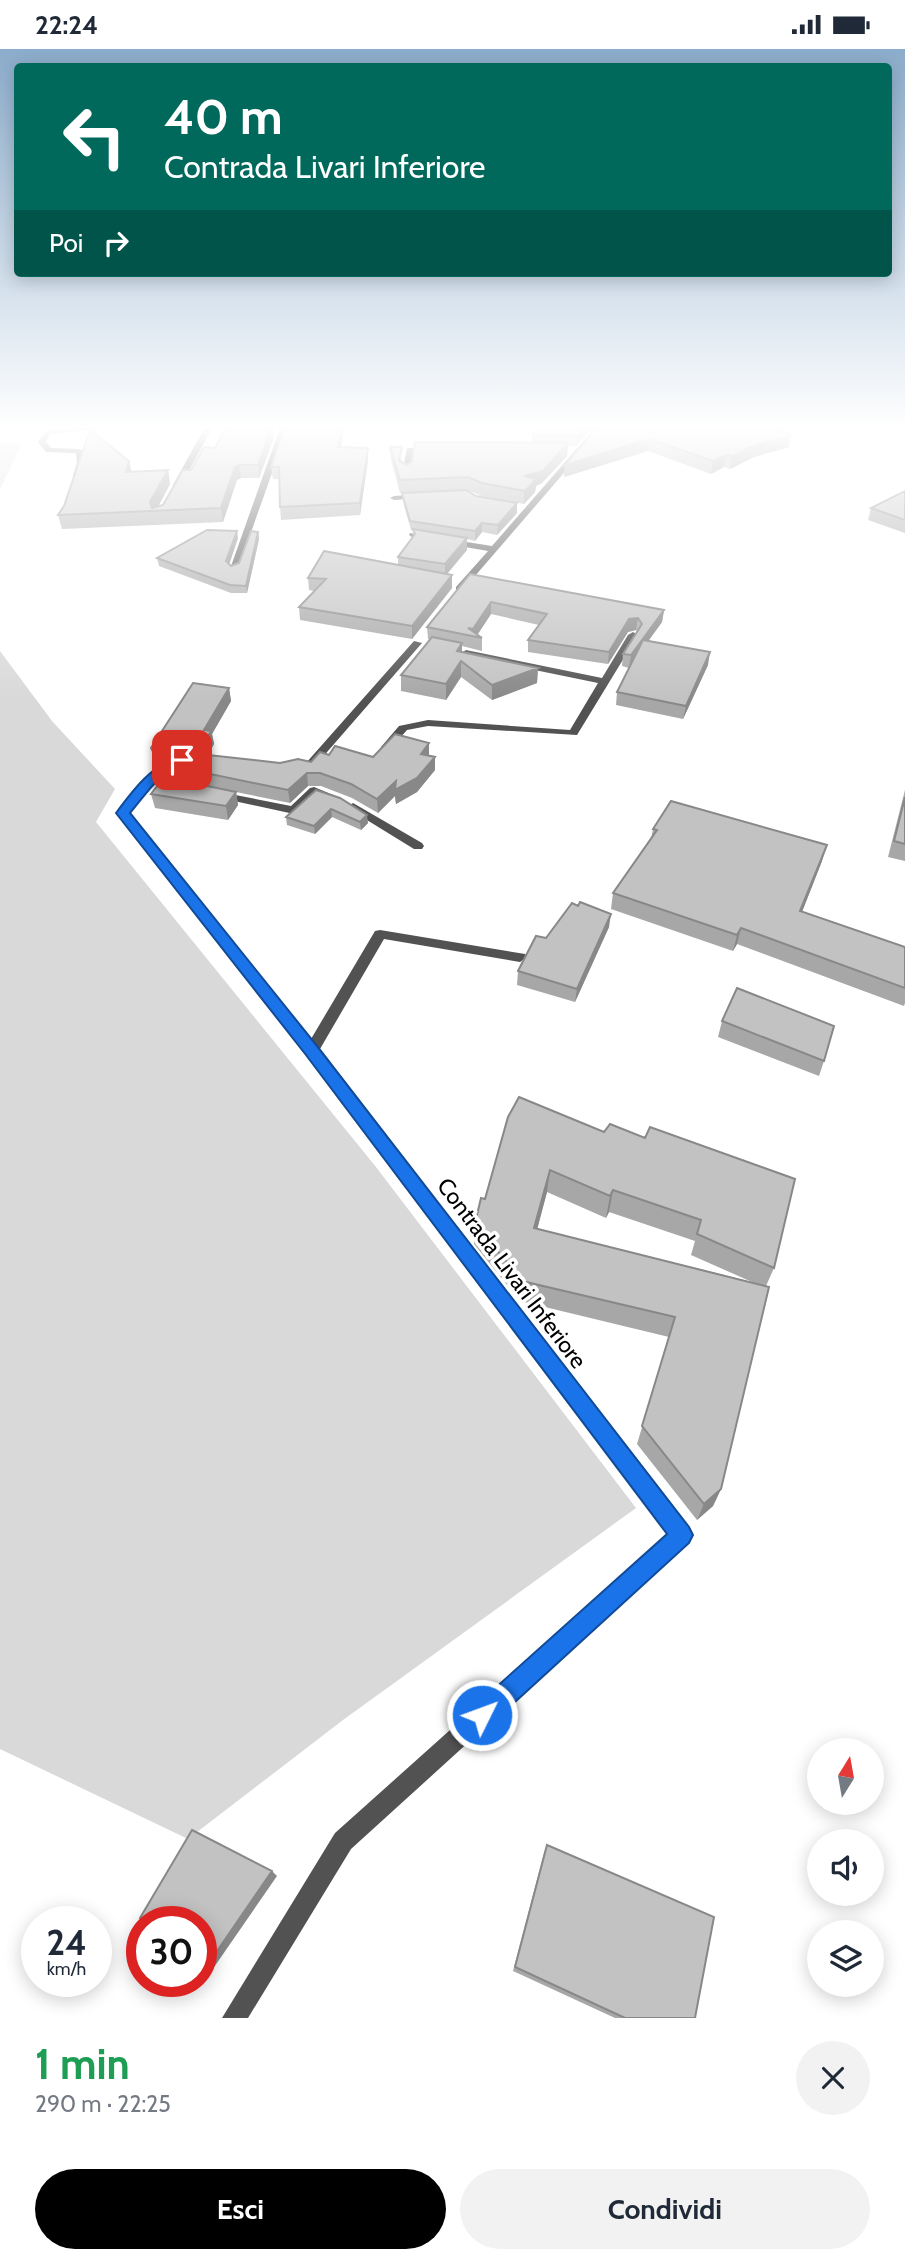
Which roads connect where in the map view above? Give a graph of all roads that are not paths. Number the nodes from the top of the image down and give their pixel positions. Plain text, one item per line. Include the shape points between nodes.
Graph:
1 (252, 517) edge
2 (521, 517) edge
3 (413, 535) edge
4 (493, 549) junction
5 (234, 569) edge
6 (450, 582) edge
7 (463, 584) junction
8 (456, 594) edge
9 (425, 633) edge
10 (633, 635) edge
11 (417, 643) junction
12 (430, 645) edge
13 (457, 651) edge
14 (603, 681) junction
15 (386, 748) edge
16 (193, 761) edge
17 (300, 768) edge
18 (214, 793) edge
19 (418, 846) dead end
20 (520, 957) dead end
21 (312, 1051) junction
22 (234, 2018) edge

1 - 5 street
2 - 4 street
3 - 4 street
4 - 7 street
6 - 7 street
7 - 8 street
9 - 11 street
10 - 14 street
11 - 12 street
11 - 17 street via 311,764
13 - 14 street
14 - 15 street via 573,733 428,723 403,728
16 - 21 street, Contrada Livari Inferiore via 170,763 123,813
18 - 19 street via 295,810 314,790 346,802
20 - 21 street via 380,934
21 - 22 street, Contrada Livari Inferiore via 682,1535 343,1841

